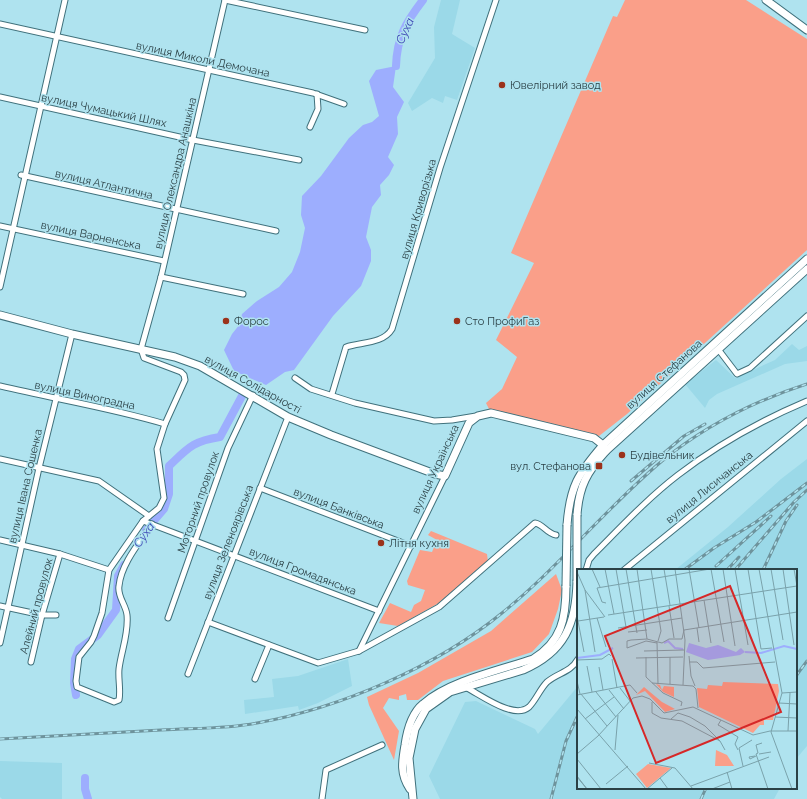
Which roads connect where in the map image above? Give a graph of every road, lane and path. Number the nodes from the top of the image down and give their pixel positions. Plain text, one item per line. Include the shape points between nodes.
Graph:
1 (65, 0) edge
2 (225, 0) edge
3 (496, 0) edge
4 (766, 0) edge
5 (0, 24) edge
6 (365, 30) dead end
7 (807, 30) edge
8 (55, 37) junction
9 (208, 71) junction
10 (317, 94) junction
11 (0, 97) edge
12 (344, 104) dead end
13 (42, 106) junction
14 (310, 127) dead end
15 (193, 140) junction
16 (299, 160) dead end
17 (23, 176) junction
18 (177, 210) junction
19 (0, 226) edge
20 (12, 229) junction
21 (276, 231) dead end
22 (807, 259) edge
23 (164, 261) junction
24 (807, 269) edge
25 (161, 277) junction
26 (0, 287) edge
27 (243, 294) dead end
28 (0, 315) edge
29 (807, 316) edge
30 (72, 334) junction
31 (141, 349) junction
32 (718, 349) junction
33 (295, 378) dead end
34 (0, 386) edge
35 (332, 394) junction
36 (253, 395) junction
37 (55, 399) junction
38 (807, 401) edge
39 (478, 416) junction
40 (288, 417) junction
41 (807, 421) edge
42 (165, 424) junction
43 (604, 448) junction
44 (0, 459) edge
45 (39, 468) junction
46 (444, 476) junction
47 (260, 488) junction
48 (148, 516) junction
49 (144, 522) junction
50 (152, 524) junction
51 (556, 534) dead end
52 (0, 540) edge
53 (195, 540) junction
54 (22, 545) junction
55 (411, 546) junction
56 (60, 554) junction
57 (234, 555) junction
58 (586, 569) edge
59 (625, 569) edge
60 (109, 570) junction
61 (577, 581) edge
62 (0, 606) edge
63 (8, 608) junction
64 (379, 611) junction
65 (42, 615) junction
66 (56, 615) dead end
67 (168, 618) dead end
68 (208, 622) junction
69 (0, 643) edge
70 (269, 644) junction
71 (359, 651) junction
72 (577, 661) edge
73 (31, 662) dead end
74 (188, 674) dead end
75 (254, 679) dead end
76 (467, 688) junction
77 (382, 745) dead end
78 (411, 791) junction
79 (322, 799) edge
80 (413, 799) edge

1 - 8 street
2 - 6 street
2 - 9 street, вулиця Олександра Анашкіна
3 - 35 street, вулиця Криворізька via 438,175 392,329 389,334 377,340 346,347
4 - 7 main road
5 - 8 street, вулиця Миколи Демочана
8 - 9 street, вулиця Миколи Демочана
8 - 13 street
9 - 10 street, вулиця Миколи Демочана
9 - 15 street, вулиця Олександра Анашкіна
10 - 12 street, вулиця Миколи Демочана
10 - 14 street via 318,109
11 - 13 street, вулиця Чумацький Шлях
13 - 15 street, вулиця Чумацький Шлях
13 - 17 street
15 - 16 street, вулиця Чумацький Шлях
15 - 18 street, вулиця Олександра Анашкіна
17 - 18 street, вулиця Атлантична
17 - 20 street
18 - 21 street, вулиця Атлантична
18 - 23 street, вулиця Олександра Анашкіна
19 - 20 street, вулиця Варненська
20 - 23 street, вулиця Варненська
20 - 26 street
22 - 43 main road, вулиця Стефанова
23 - 25 street, вулиця Олександра Анашкіна
24 - 32 main road, вулиця Стефанова
25 - 27 street
25 - 31 street, вулиця Олександра Анашкіна
28 - 30 main road, вулиця Солідарності
29 - 32 street via 750,368 737,374
30 - 31 main road, вулиця Солідарності
30 - 37 street, вулиця Івана Сошенка
31 - 36 main road, вулиця Солідарності via 200,366
31 - 42 street via 144,358 184,375 185,380
32 - 43 main road, вулиця Стефанова
33 - 35 street via 311,389
34 - 37 street, вулиця Виноградна
35 - 39 street via 355,403 434,421
36 - 40 main road, вулиця Солідарності
36 - 53 street, Моторний провулок via 228,448
37 - 42 street, вулиця Виноградна via 112,409
37 - 45 street, вулиця Івана Сошенка
38 - 58 street via 779,413 713,450 677,475 594,554
39 - 43 main road via 491,413 594,438
39 - 46 main road, вулиця Українська via 470,423
40 - 46 main road, вулиця Солідарності
40 - 47 street, вулиця Зеленоярівська
41 - 59 street, вулиця Лисичанська
42 - 48 street via 157,449 164,498 159,508
43 - 61 main road, вулиця Стефанова, bridge via 584,480 579,496
43 - 78 main road, вулиця Стефанова, bridge via 576,480 570,499 566,602 558,636 533,659 446,688 422,704 410,726 404,751 403,778
44 - 45 street
45 - 48 street via 99,481
45 - 54 street, вулиця Івана Сошенка
46 - 55 street, вулиця Українська
47 - 55 street, вулиця Банківська
47 - 57 street, вулиця Зеленоярівська
48 - 49 street
49 - 50 street, вулиця Громадянська
49 - 60 street
50 - 53 street, вулиця Громадянська
50 - 60 street via 122,572 119,585 118,592 127,614 119,669 120,695 117,701 77,687 76,681 79,657 92,642 102,613
51 - 71 street via 535,523 439,607
52 - 54 street
53 - 57 street, вулиця Громадянська
53 - 67 street, Моторний провулок
54 - 56 street
54 - 63 street, вулиця Івана Сошенка
55 - 64 street, вулиця Українська
56 - 60 street
56 - 65 street, Алейний провулок
57 - 64 street, вулиця Громадянська
57 - 68 street, вулиця Зеленоярівська
61 - 76 main road via 573,618 563,641 554,652 534,666
62 - 63 street
63 - 65 street
63 - 69 street, вулиця Івана Сошенка
64 - 71 street, вулиця Українська
65 - 66 street
65 - 73 street, Алейний провулок
68 - 70 street
68 - 74 street, вулиця Зеленоярівська
70 - 71 street via 318,663
70 - 75 street
72 - 76 street via 573,668 554,676 528,708 520,711 510,711
76 - 78 main road via 450,692 426,709 415,729 409,758
77 - 79 street via 326,770
78 - 80 main road

